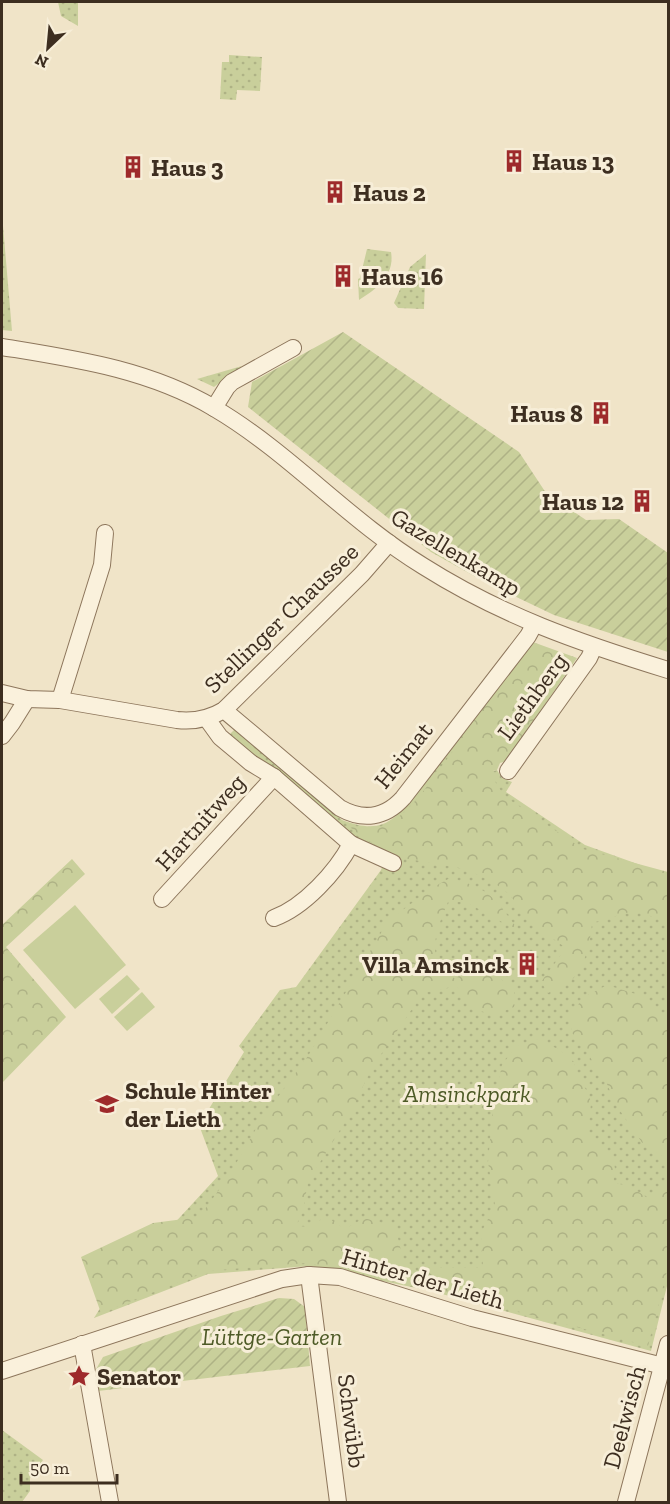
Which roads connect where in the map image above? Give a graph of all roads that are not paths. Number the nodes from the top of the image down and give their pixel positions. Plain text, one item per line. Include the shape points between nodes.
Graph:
1 (2, 347) edge
2 (293, 348) dead end
3 (214, 408) junction
4 (105, 533) dead end
5 (389, 543) junction
6 (534, 625) junction
7 (594, 647) junction
8 (669, 670) edge
9 (2, 693) edge
10 (27, 699) junction
11 (60, 700) junction
12 (224, 710) junction
13 (207, 719) junction
14 (2, 736) edge
15 (508, 771) dead end
16 (274, 777) junction
17 (351, 844) junction
18 (393, 863) dead end
19 (162, 899) dead end
20 (274, 918) dead end
21 (309, 1275) junction
22 (82, 1344) junction
23 (669, 1344) edge
24 (663, 1366) junction
25 (2, 1371) edge
26 (110, 1503) edge
27 (338, 1503) edge
28 (626, 1503) edge

1 - 3 street, Gazellenkamp via 140,374
2 - 3 street via 232,382
3 - 5 street, Gazellenkamp via 256,436
4 - 11 street via 102,566
5 - 6 street, Gazellenkamp via 442,578
5 - 12 street, Stellinger Chaussee
6 - 7 street, Gazellenkamp
6 - 12 street, Heimat via 403,798 380,815 360,817 340,808
7 - 8 street, Gazellenkamp
7 - 15 street, Liethberg
9 - 10 street, Stellinger Chaussee
10 - 11 street, Stellinger Chaussee
10 - 14 street
11 - 13 street, Stellinger Chaussee via 177,720
12 - 13 street, Stellinger Chaussee
13 - 16 street via 220,737
16 - 17 street
16 - 19 street, Hartnitweg
17 - 18 street
17 - 20 street via 334,871 293,909
21 - 22 street, Hinter der Lieth via 282,1279
21 - 24 street, Hinter der Lieth via 348,1279 472,1318
21 - 27 street, Schwübb
22 - 25 street, Hinter der Lieth
22 - 26 street
23 - 24 street, Deelwisch
24 - 28 street, Deelwisch

